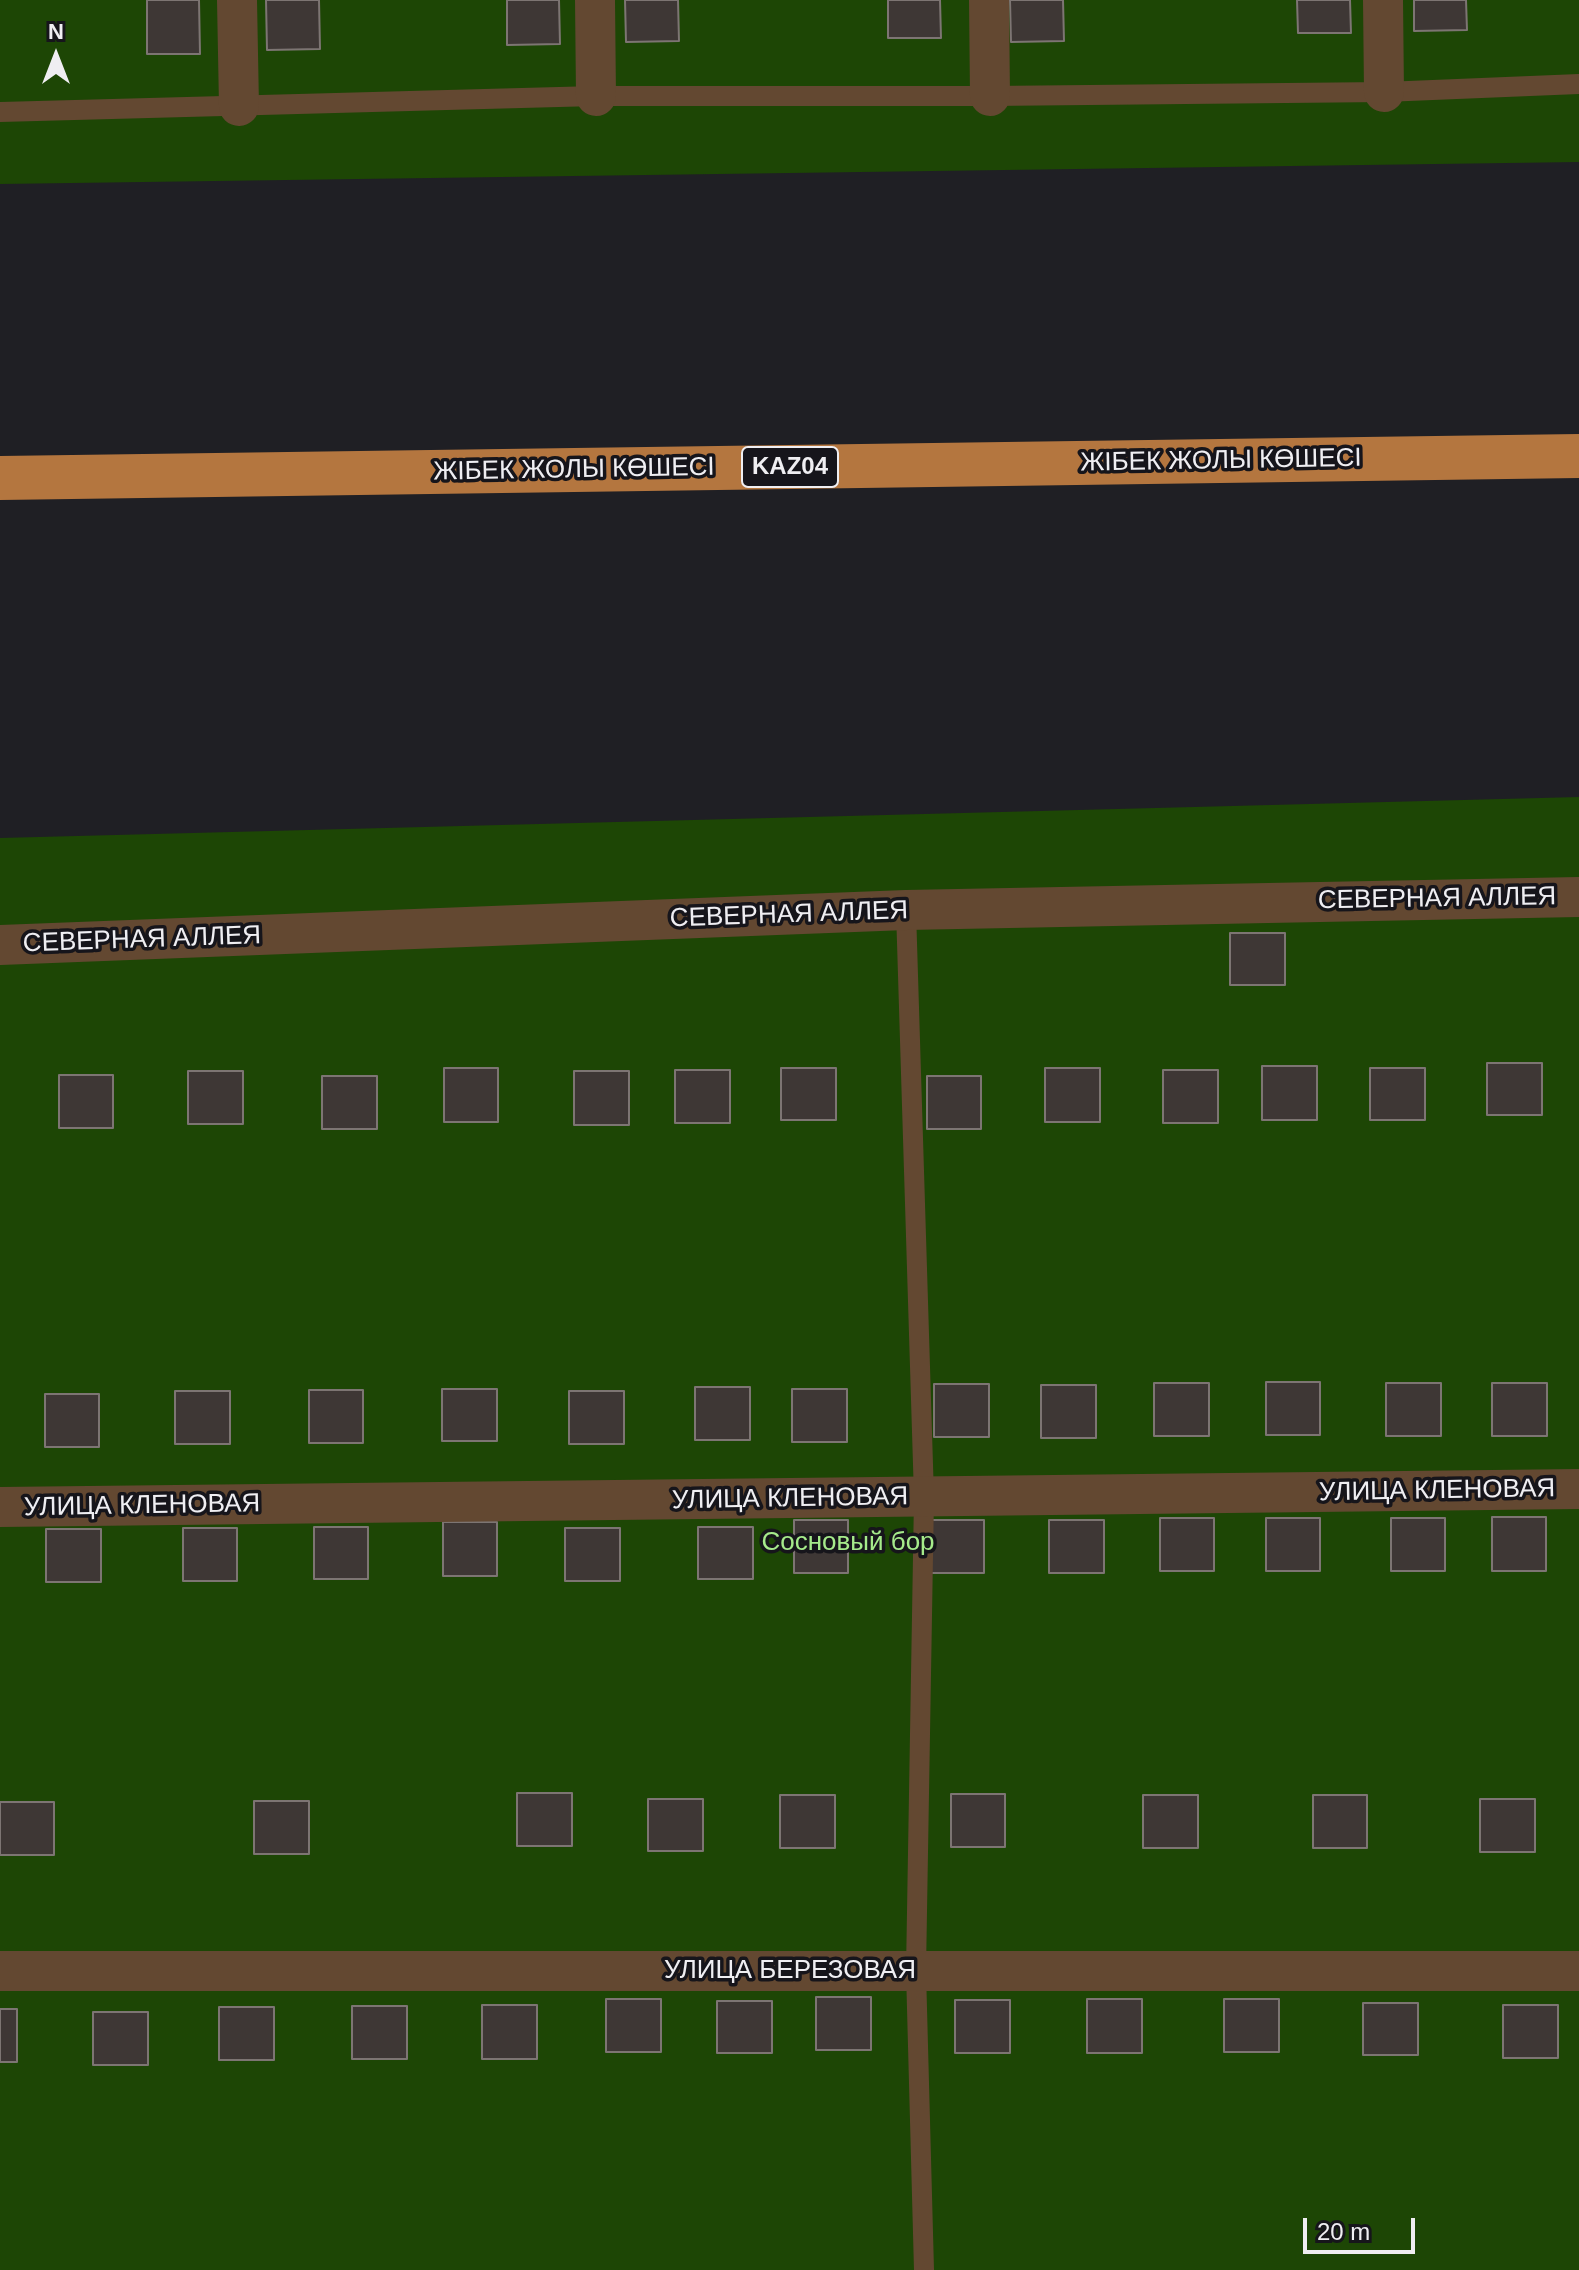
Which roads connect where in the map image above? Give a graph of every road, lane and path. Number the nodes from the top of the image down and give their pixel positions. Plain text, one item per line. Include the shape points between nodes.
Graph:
1 (237, 0) edge
2 (595, 0) edge
3 (989, 0) edge
4 (1383, 0) edge
5 (1579, 84) edge
6 (1384, 92) junction
7 (596, 96) junction
8 (990, 96) junction
9 (239, 106) junction
10 (0, 112) edge
11 (1579, 456) edge
12 (0, 478) edge
13 (1579, 897) edge
14 (906, 910) junction
15 (0, 945) edge
16 (1579, 1489) edge
17 (924, 1497) junction
18 (0, 1507) edge
19 (0, 1971) edge
20 (916, 1971) junction
21 (1579, 1971) edge
22 (924, 2270) edge

1 - 9 street
2 - 7 street
3 - 8 street
4 - 6 street
5 - 6 lane
6 - 8 lane
7 - 8 lane
7 - 9 lane
9 - 10 lane
11 - 12 highway, ЖІБЕК ЖОЛЫ КӨШЕСІ / KАZ04
13 - 14 street, СЕВЕРНАЯ АЛЛЕЯ
14 - 15 street, СЕВЕРНАЯ АЛЛЕЯ
14 - 17 lane
16 - 17 street, УЛИЦА КЛЕНОВАЯ
17 - 18 street, УЛИЦА КЛЕНОВАЯ
17 - 20 lane
19 - 20 street, УЛИЦА БЕРЕЗОВАЯ
20 - 21 street, УЛИЦА БЕРЕЗОВАЯ
20 - 22 lane

